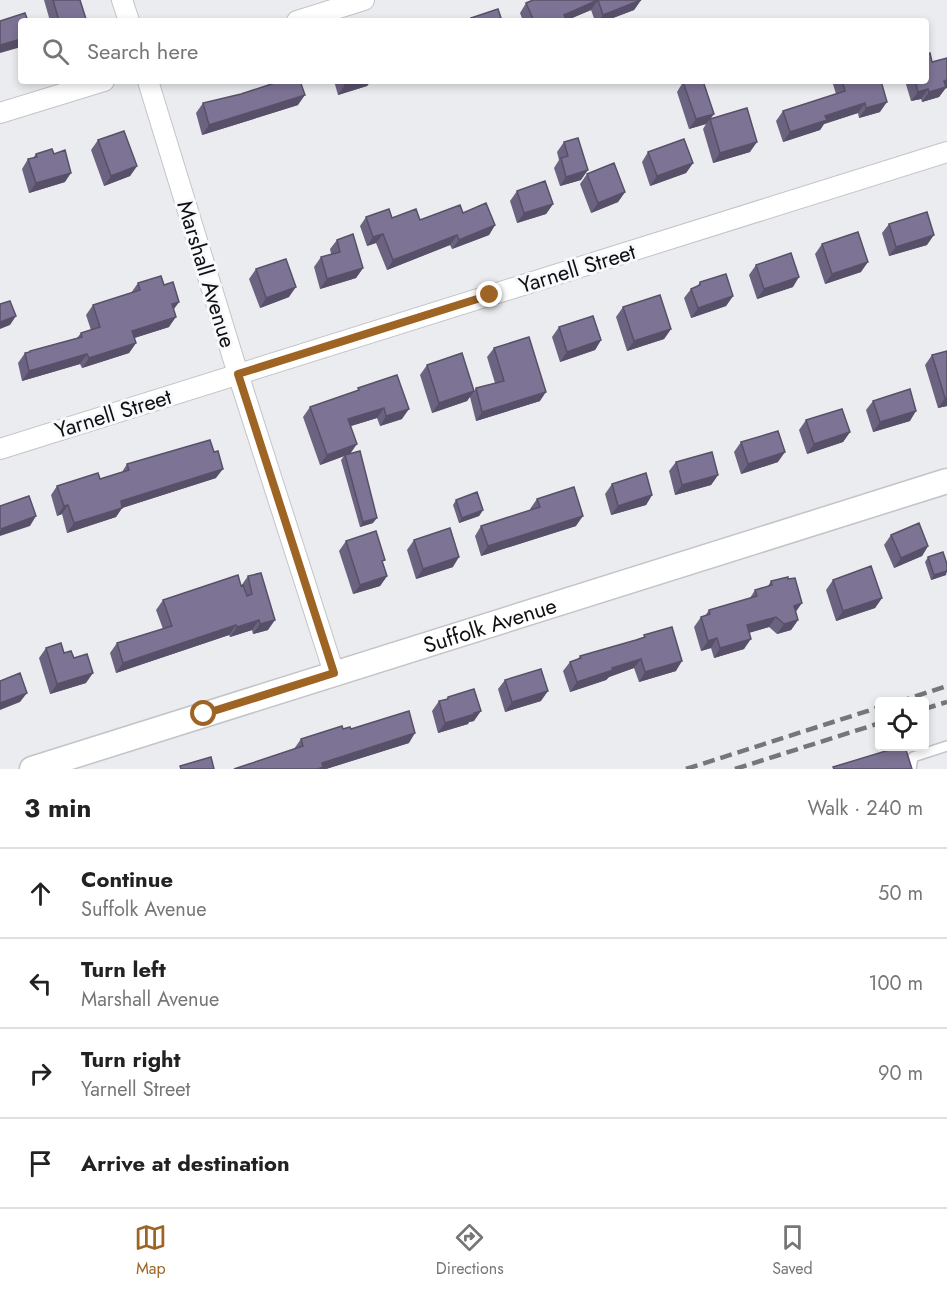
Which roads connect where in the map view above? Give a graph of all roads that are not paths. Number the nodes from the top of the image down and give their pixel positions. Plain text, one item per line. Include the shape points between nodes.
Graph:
1 (122, 0) edge
2 (364, 0) edge
3 (128, 18) edge
4 (307, 18) edge
5 (94, 84) edge
6 (149, 84) edge
7 (0, 113) edge
8 (947, 152) edge
9 (238, 374) junction
10 (0, 449) edge
11 (947, 481) edge
12 (334, 673) junction
13 (947, 746) edge
14 (32, 769) edge
15 (911, 769) edge

1 - 3 street
2 - 4 street
5 - 7 street
6 - 9 street, Marshall Avenue
8 - 9 street, Yarnell Street
9 - 10 street, Yarnell Street
9 - 12 street, Marshall Avenue
11 - 12 street, Suffolk Avenue
12 - 14 street, Suffolk Avenue
13 - 15 lane via 913,757

